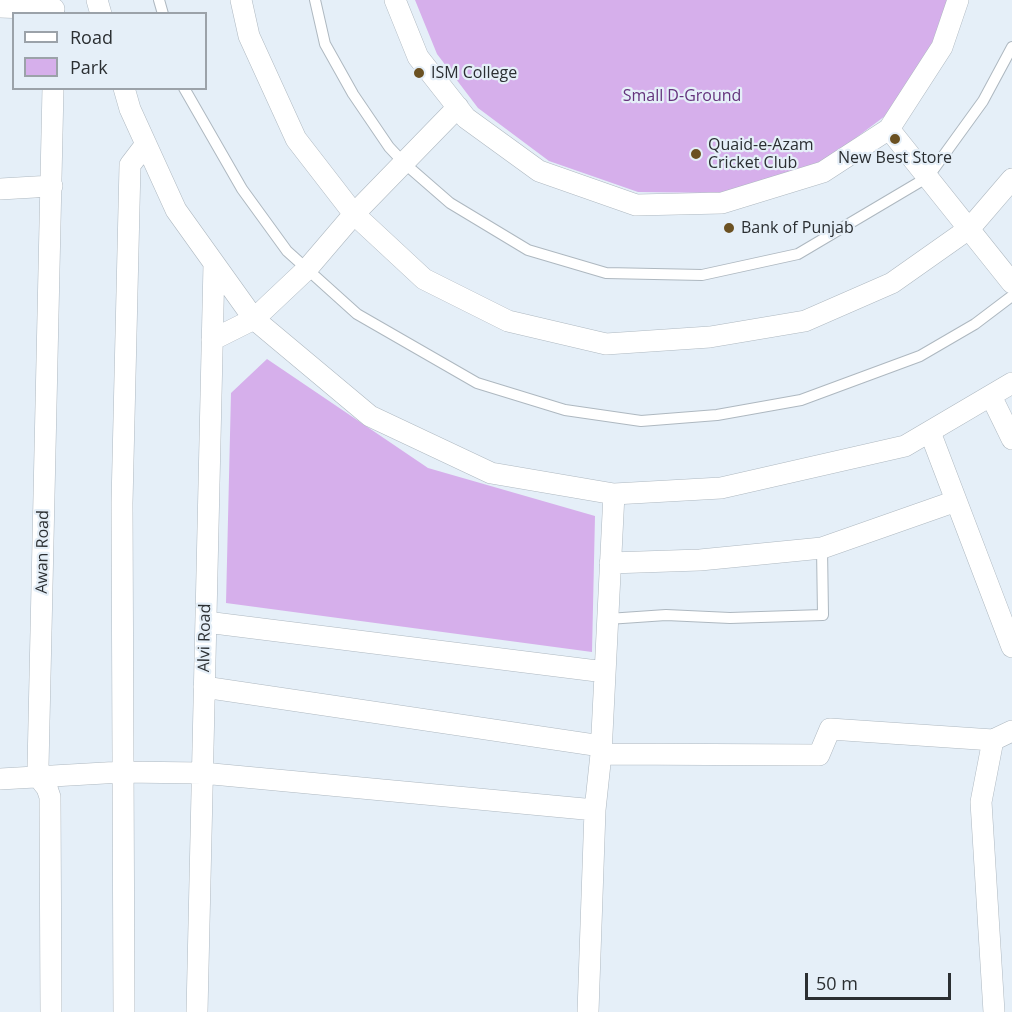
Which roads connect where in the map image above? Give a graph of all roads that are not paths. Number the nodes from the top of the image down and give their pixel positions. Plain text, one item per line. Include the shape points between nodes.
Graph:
1 (241, 0) edge
2 (315, 0) edge
3 (395, 0) edge
4 (958, 0) edge
5 (0, 7) edge
6 (54, 7) edge
7 (1012, 46) edge
8 (53, 90) edge
9 (125, 90) edge
10 (185, 90) edge
11 (458, 108) junction
12 (889, 129) junction
13 (146, 144) junction
14 (404, 163) junction
15 (928, 177) junction
16 (1012, 179) edge
17 (52, 186) junction
18 (0, 189) edge
19 (354, 214) junction
20 (970, 228) junction
21 (214, 264) junction
22 (306, 269) junction
23 (1012, 283) edge
24 (1012, 296) edge
25 (254, 319) junction
26 (212, 340) junction
27 (1012, 383) edge
28 (991, 396) junction
29 (930, 432) junction
30 (1012, 439) edge
31 (614, 494) junction
32 (956, 501) junction
33 (822, 548) junction
34 (610, 563) junction
35 (608, 619) junction
36 (206, 622) junction
37 (1012, 648) edge
38 (605, 672) junction
39 (204, 687) junction
40 (1003, 736) edge
41 (601, 750) junction
42 (122, 772) junction
43 (202, 773) junction
44 (0, 779) edge
45 (40, 779) junction
46 (595, 810) junction
47 (51, 1012) edge
48 (124, 1012) edge
49 (197, 1012) edge
50 (588, 1012) edge
51 (994, 1012) edge

1 - 19 street via 249,36 296,139
2 - 14 lane via 326,44 347,84
3 - 11 street via 418,57
4 - 12 street via 942,47
5 - 6 street
7 - 15 lane via 983,101
8 - 17 street, Awan Road
9 - 13 street
10 - 22 lane via 242,189 287,251
11 - 12 street via 538,171 636,205 722,203 823,172
11 - 14 street
12 - 15 street
13 - 21 street via 176,210
13 - 42 street via 130,165 122,503
14 - 15 lane via 450,203 528,250 606,273 702,275 798,254
14 - 19 street
15 - 20 street
16 - 20 street
17 - 18 street
17 - 45 street, Awan Road
19 - 20 street via 424,279 508,321 606,344 710,337 805,321 892,284
19 - 22 street
20 - 23 street
21 - 25 street
21 - 26 street, Alvi Road
22 - 24 lane via 357,314 477,383 565,410 641,421 717,415 801,400 840,387 920,356 975,324
22 - 25 street
25 - 26 street
25 - 31 street via 370,416 491,472
26 - 36 street, Alvi Road
27 - 28 street
28 - 29 street
28 - 30 street
29 - 31 street via 905,446 721,488
29 - 32 street
31 - 34 street
32 - 33 street
32 - 37 street
33 - 34 street via 700,560
33 - 35 lane via 823,615
34 - 35 street
35 - 38 street
36 - 38 street
36 - 39 street, Alvi Road
38 - 41 street
39 - 41 street
39 - 43 street, Alvi Road
40 - 41 street via 830,729 819,755
40 - 51 street via 981,802
41 - 46 street
42 - 43 street
42 - 45 street
42 - 48 street
43 - 46 street
43 - 49 street, Alvi Road
44 - 45 street
45 - 47 street, Awan Road via 50,797
46 - 50 street

